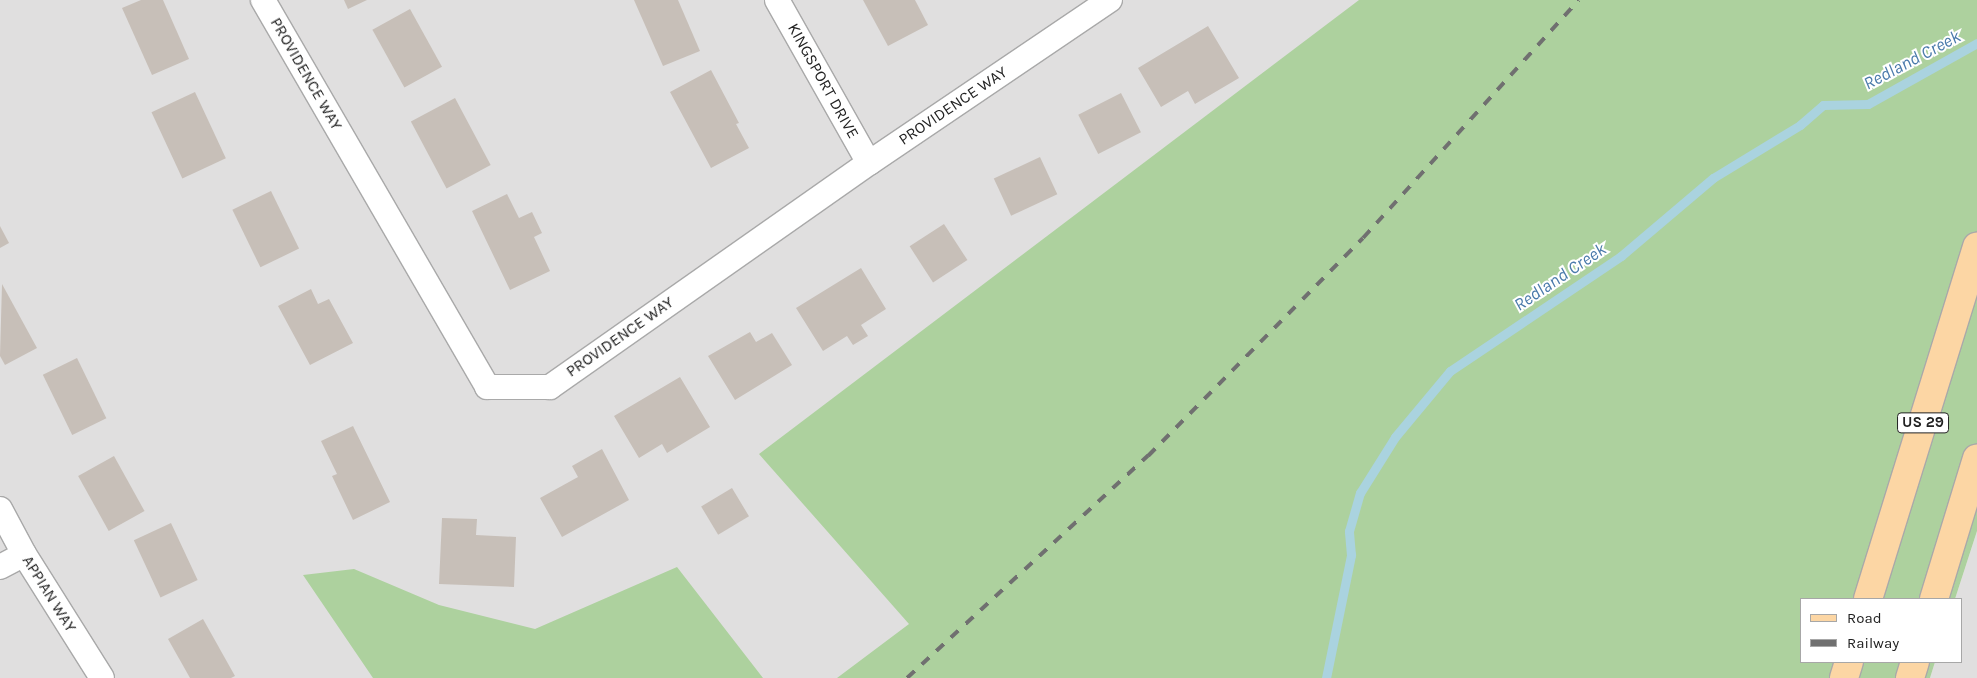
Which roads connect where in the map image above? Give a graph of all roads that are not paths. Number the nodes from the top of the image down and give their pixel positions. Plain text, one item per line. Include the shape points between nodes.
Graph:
1 (263, 0) edge
2 (777, 0) edge
3 (1110, 0) edge
4 (869, 163) junction
5 (1977, 246) edge
6 (1977, 458) edge
7 (0, 509) edge
8 (24, 554) junction
9 (0, 567) edge
10 (1868, 598) edge
11 (1934, 598) edge
12 (1849, 663) edge
13 (1915, 663) edge
14 (102, 678) edge
15 (1844, 678) edge
16 (1910, 678) edge

1 - 4 street, PROVIDENCE WAY via 487,387 550,386
2 - 4 street, KINGSPORT DRIVE
3 - 4 street, PROVIDENCE WAY
5 - 10 main road, US 29
6 - 11 main road
7 - 8 street, APPIAN WAY
8 - 9 street
8 - 14 street, APPIAN WAY
12 - 15 main road
13 - 16 main road

